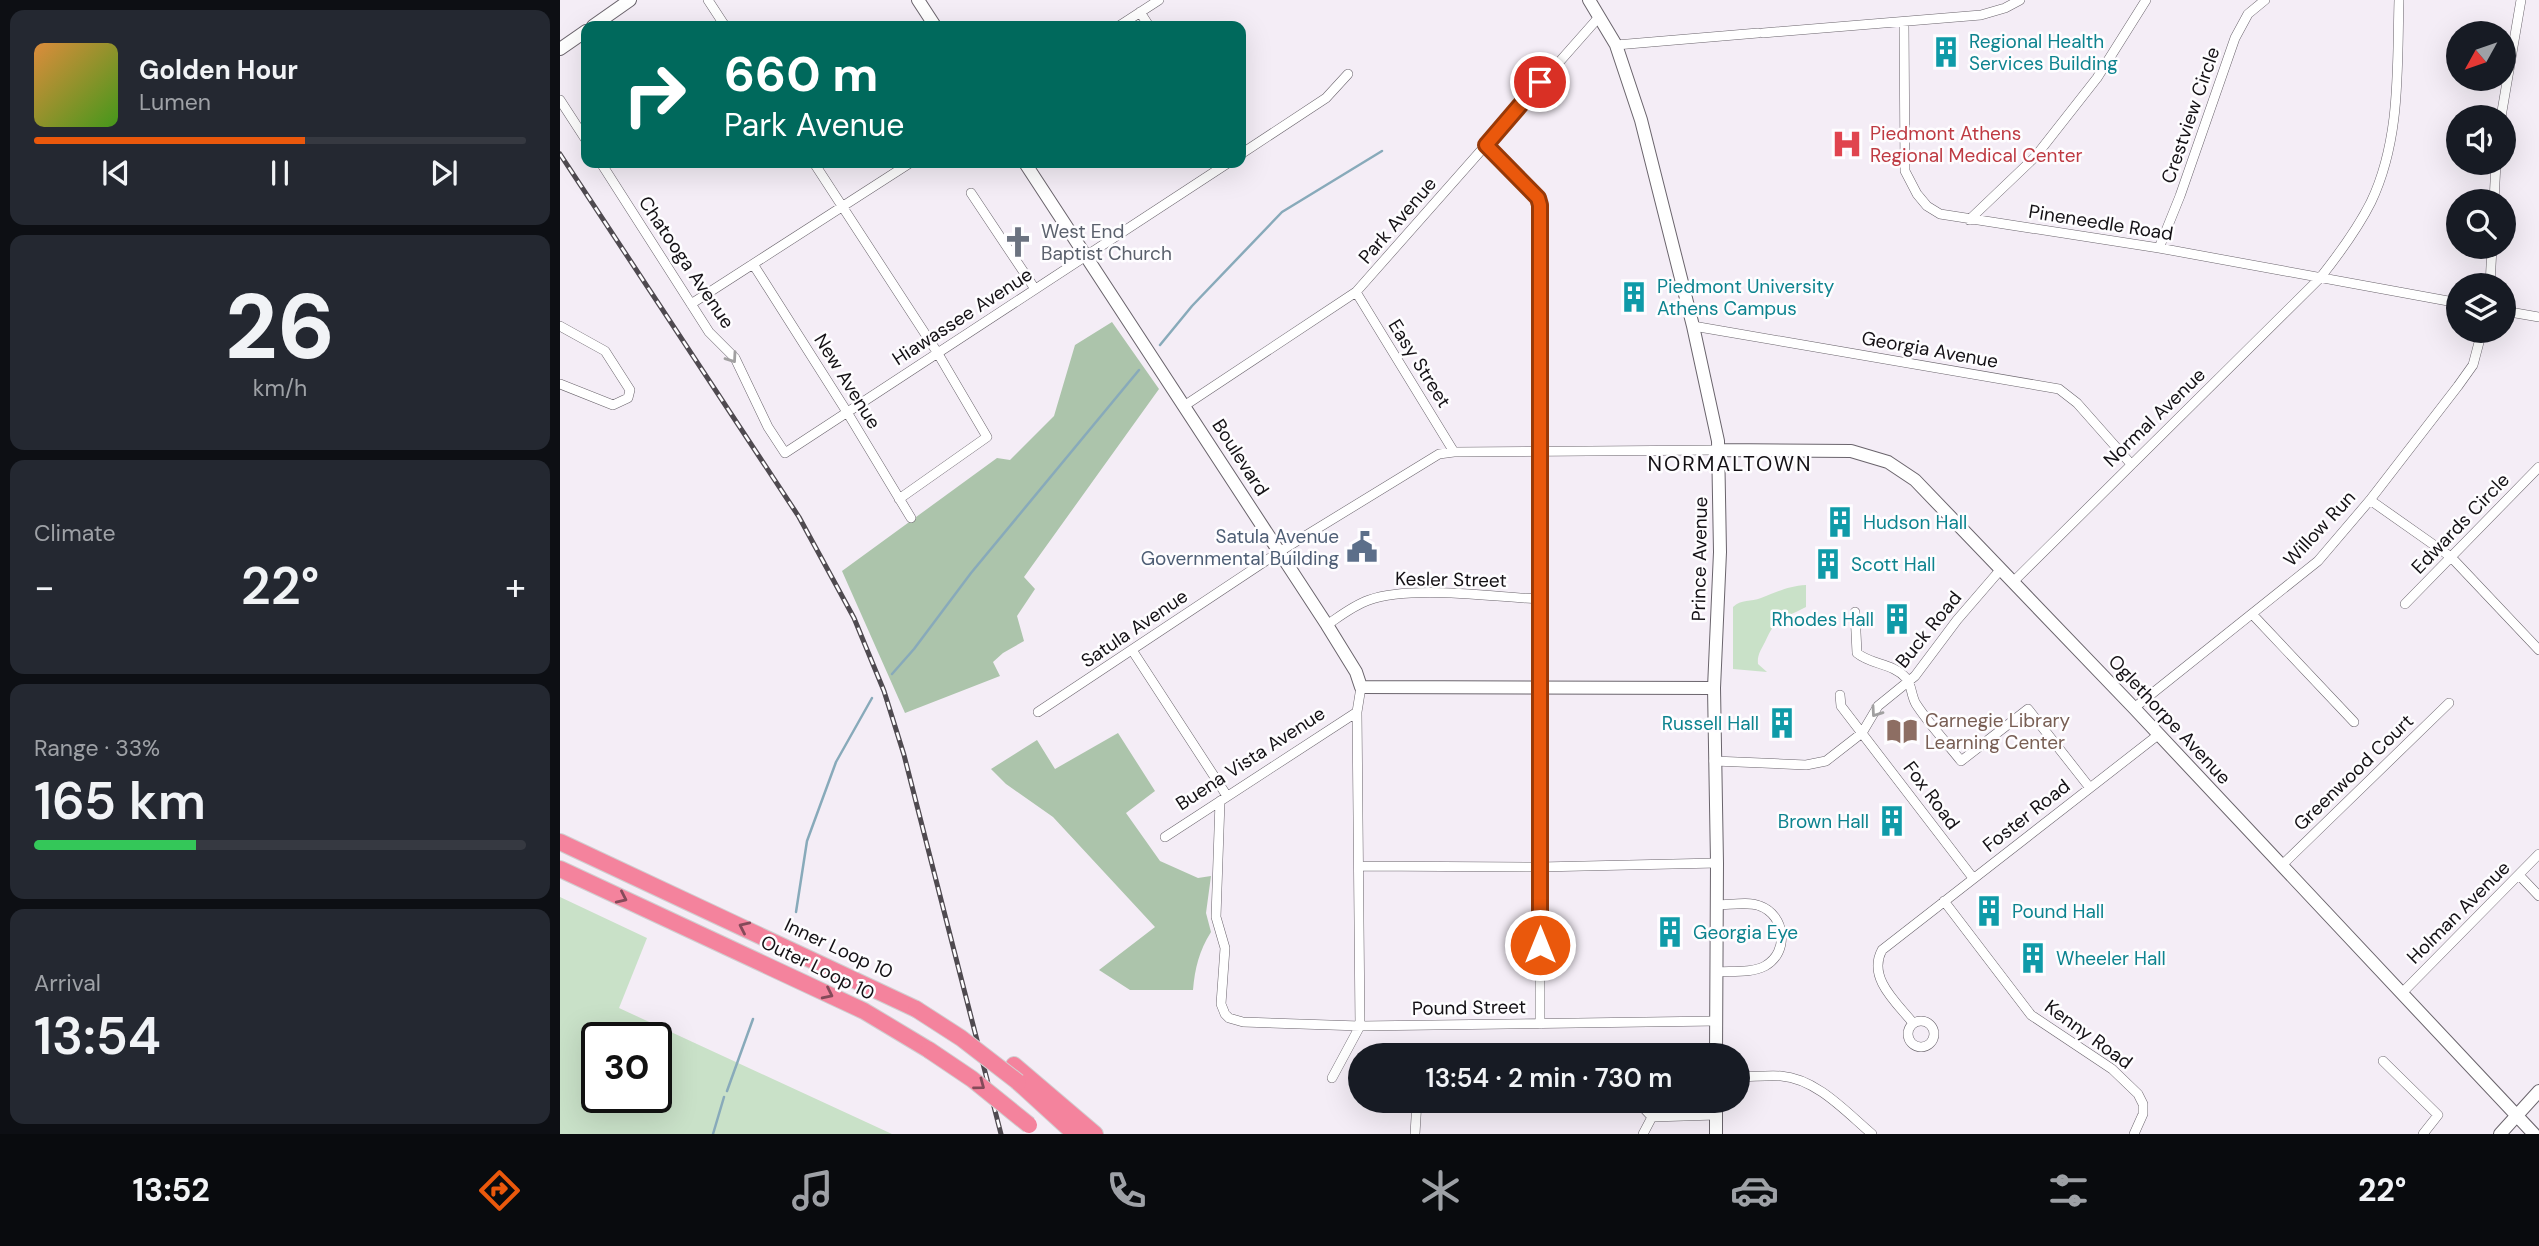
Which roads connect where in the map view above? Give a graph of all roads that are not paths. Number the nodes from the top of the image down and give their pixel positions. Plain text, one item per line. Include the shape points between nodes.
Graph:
1 (631, 0) edge
2 (708, 0) edge
3 (918, 0) edge
4 (1159, 0) edge
5 (1588, 0) edge
6 (2020, 0) edge
7 (2146, 0) edge
8 (2264, 0) edge
9 (2399, 0) edge
10 (2521, 0) edge
11 (1140, 12) junction
12 (1599, 17) junction
13 (600, 21) edge
14 (722, 21) edge
15 (932, 21) edge
16 (1126, 21) edge
17 (1146, 21) edge
18 (1904, 22) junction
19 (581, 34) edge
20 (1616, 45) junction
21 (560, 49) edge
22 (1348, 74) dead end
23 (560, 100) edge
24 (2503, 105) edge
25 (581, 132) edge
26 (1486, 145) junction
27 (1246, 151) edge
28 (604, 168) edge
29 (817, 168) edge
30 (903, 168) edge
31 (1028, 168) edge
32 (1220, 168) edge
33 (971, 193) dead end
34 (843, 206) junction
35 (1969, 220) junction
36 (2159, 248) junction
37 (1087, 255) junction
38 (753, 264) junction
39 (2320, 278) junction
40 (1035, 289) junction
41 (1356, 292) junction
42 (2446, 301) edge
43 (691, 304) junction
44 (2516, 313) edge
45 (2539, 317) edge
46 (560, 326) edge
47 (1693, 326) junction
48 (2479, 343) edge
49 (937, 352) junction
50 (560, 384) edge
51 (1184, 406) junction
52 (848, 412) junction
53 (1719, 450) junction
54 (1454, 452) junction
55 (785, 453) joint
56 (1540, 453) junction
57 (2131, 464) junction
58 (2539, 467) edge
59 (899, 499) junction
60 (2370, 500) junction
61 (911, 518) dead end
62 (1279, 552) junction
63 (2451, 557) junction
64 (2001, 569) junction
65 (2012, 582) junction
66 (1540, 599) junction
67 (2405, 604) dead end
68 (1855, 612) dead end
69 (2253, 615) junction
70 (1327, 625) junction
71 (1132, 650) junction
72 (2539, 650) edge
73 (1909, 681) junction
74 (1361, 687) junction
75 (1540, 687) junction
76 (1714, 688) junction
77 (1840, 695) dead end
78 (2449, 703) dead end
79 (2134, 708) junction
80 (1038, 712) dead end
81 (1357, 712) junction
82 (2354, 722) dead end
83 (1862, 733) junction
84 (2158, 735) junction
85 (1714, 761) junction
86 (2090, 788) junction
87 (1224, 799) junction
88 (1165, 837) dead end
89 (560, 842) edge
90 (2539, 854) edge
91 (1717, 863) junction
92 (1360, 866) junction
93 (2281, 866) junction
94 (1540, 867) junction
95 (560, 869) edge
96 (2519, 875) junction
97 (1973, 878) junction
98 (2539, 896) edge
99 (1944, 901) junction
100 (1717, 905) junction
101 (1717, 972) junction
102 (2402, 993) junction
103 (916, 1009) junction
104 (1717, 1021) junction
105 (1540, 1024) junction
106 (1913, 1024) dead end
107 (1360, 1026) junction
108 (1716, 1043) edge
109 (2383, 1061) dead end
110 (1750, 1077) edge
111 (1332, 1079) dead end
112 (2539, 1091) edge
113 (1416, 1113) edge
114 (1648, 1113) edge
115 (1716, 1115) joint
116 (2516, 1115) junction
117 (1651, 1117) junction
118 (1034, 1129) edge
119 (1075, 1134) edge
120 (1096, 1134) edge
121 (1415, 1134) edge
122 (1643, 1134) edge
123 (1716, 1134) edge
124 (1872, 1134) edge
125 (2134, 1134) edge
126 (2423, 1134) edge
127 (2500, 1134) edge
128 (2534, 1134) edge

1 - 13 main road
2 - 14 street
3 - 15 main road
4 - 11 street
5 - 12 main road, Prince Avenue
6 - 18 street via 1981,15
7 - 35 street via 2097,78 2035,157
8 - 36 street, Crestview Circle via 2248,14 2235,38
9 - 39 street, Normal Avenue via 2395,115 2387,158 2366,211
10 - 24 street
11 - 16 street
11 - 17 street
12 - 20 main road, Prince Avenue
12 - 26 street, Park Avenue
18 - 20 street
18 - 35 street, Pineneedle Road via 1905,171 1927,206
19 - 21 main road
20 - 47 main road, Prince Avenue via 1648,148
22 - 27 street via 1326,98
23 - 25 street
26 - 41 street, Park Avenue
26 - 56 street via 1540,205
28 - 43 street, Chatooga Avenue
29 - 34 street
30 - 34 street
31 - 37 main road, Boulevard
32 - 37 street, Hiawassee Avenue
33 - 40 street
34 - 38 street
34 - 49 street
35 - 36 street, Pineneedle Road
36 - 39 street, Pineneedle Road
37 - 40 street, Hiawassee Avenue
37 - 51 main road, Boulevard
38 - 43 street
38 - 52 street, New Avenue
39 - 42 street, Pineneedle Road
39 - 57 street, Normal Avenue
40 - 49 street, Hiawassee Avenue
41 - 51 street, Park Avenue
41 - 54 street, Easy Street
43 -> 55 street, Chatooga Avenue via 709,332 735,358
44 - 45 street
46 - 50 street via 606,351 630,390 628,397 613,405
47 - 53 main road, Prince Avenue
47 - 57 street, Georgia Avenue via 2059,389
48 - 60 street, Willow Run via 2473,365
49 - 52 street, Hiawassee Avenue
49 - 59 street via 987,437
51 - 62 main road, Boulevard
52 - 55 street, Hiawassee Avenue
52 - 59 street, New Avenue
53 - 56 street, Satula Avenue
53 - 64 main road, Oglethorpe Avenue via 1851,451 1888,462 1915,480
53 - 76 main road, Prince Avenue
54 - 56 street, Satula Avenue
54 - 62 street, Satula Avenue via 1429,459
56 - 66 street
57 - 65 street, Normal Avenue
58 - 63 street, Edwards Circle
59 - 61 street, New Avenue
60 - 63 street
60 - 69 street, Willow Run via 2318,561
62 - 70 main road, Boulevard
62 - 71 street, Satula Avenue
63 - 67 street, Edwards Circle
63 - 72 street
64 - 65 main road, Oglethorpe Avenue
64 - 73 street, Buck Road
65 - 79 main road, Oglethorpe Avenue
66 - 70 street, Kesler Street via 1412,593 1384,596 1362,603
66 - 75 street
68 - 73 street via 1857,653 1891,667
69 - 79 street, Willow Run
69 - 82 street
70 - 74 main road, Boulevard
71 - 80 street, Satula Avenue
71 - 87 street
73 -> 83 street, Buck Road via 1878,706
73 - 86 street via 1916,704 1961,761 2028,709
74 - 75 main road
74 - 81 street
75 - 76 main road
75 - 94 street
76 - 85 main road, Prince Avenue
77 - 83 street, Fox Road via 1841,706
78 - 93 street, Greenwood Court
79 - 84 main road, Oglethorpe Avenue
81 - 87 street, Buena Vista Avenue
81 - 92 street
83 - 85 street, Buck Road via 1821,763
83 - 97 street, Fox Road
84 - 86 street, Foster Road
84 - 93 main road, Oglethorpe Avenue
85 - 91 main road, Prince Avenue
86 - 97 street, Foster Road
87 - 88 street, Buena Vista Avenue
87 - 107 street, Pound Street via 1216,917 1225,948 1224,1014 1242,1022
103 -> 89 highway, Inner Loop 10
90 - 96 street, Holman Avenue
91 - 94 street
91 - 100 main road, Prince Avenue
92 - 94 street
92 - 107 street
93 - 102 main road, Oglethorpe Avenue
94 - 105 street
95 -> 118 highway, Outer Loop 10, bridge via 864,1011 972,1079
96 - 98 street
96 - 102 street, Holman Avenue
97 - 99 street, Foster Road
99 - 106 street, Foster Road via 1886,944 1877,962 1881,981
99 - 125 street, Kenny Road via 2031,1015 2112,1069 2138,1094 2143,1114
100 - 101 main road, Prince Avenue
100 - 101 street via 1764,907 1777,920 1782,937 1777,955 1765,966
101 - 104 main road, Prince Avenue
102 - 116 main road, Oglethorpe Avenue
103 - 119 highway, Inner Loop 10, bridge via 1018,1082
103 - 120 highway, bridge via 1014,1065
104 - 105 street, Pound Street
104 - 108 main road, Prince Avenue
105 - 107 street, Pound Street
107 - 111 street
109 - 126 street via 2438,1115
110 - 124 street via 1781,1076 1804,1082
112 - 116 main road
113 - 121 street
114 - 117 street
115 - 117 street
115 - 123 main road
116 - 127 main road
116 - 128 main road, Oglethorpe Avenue
117 - 122 street

